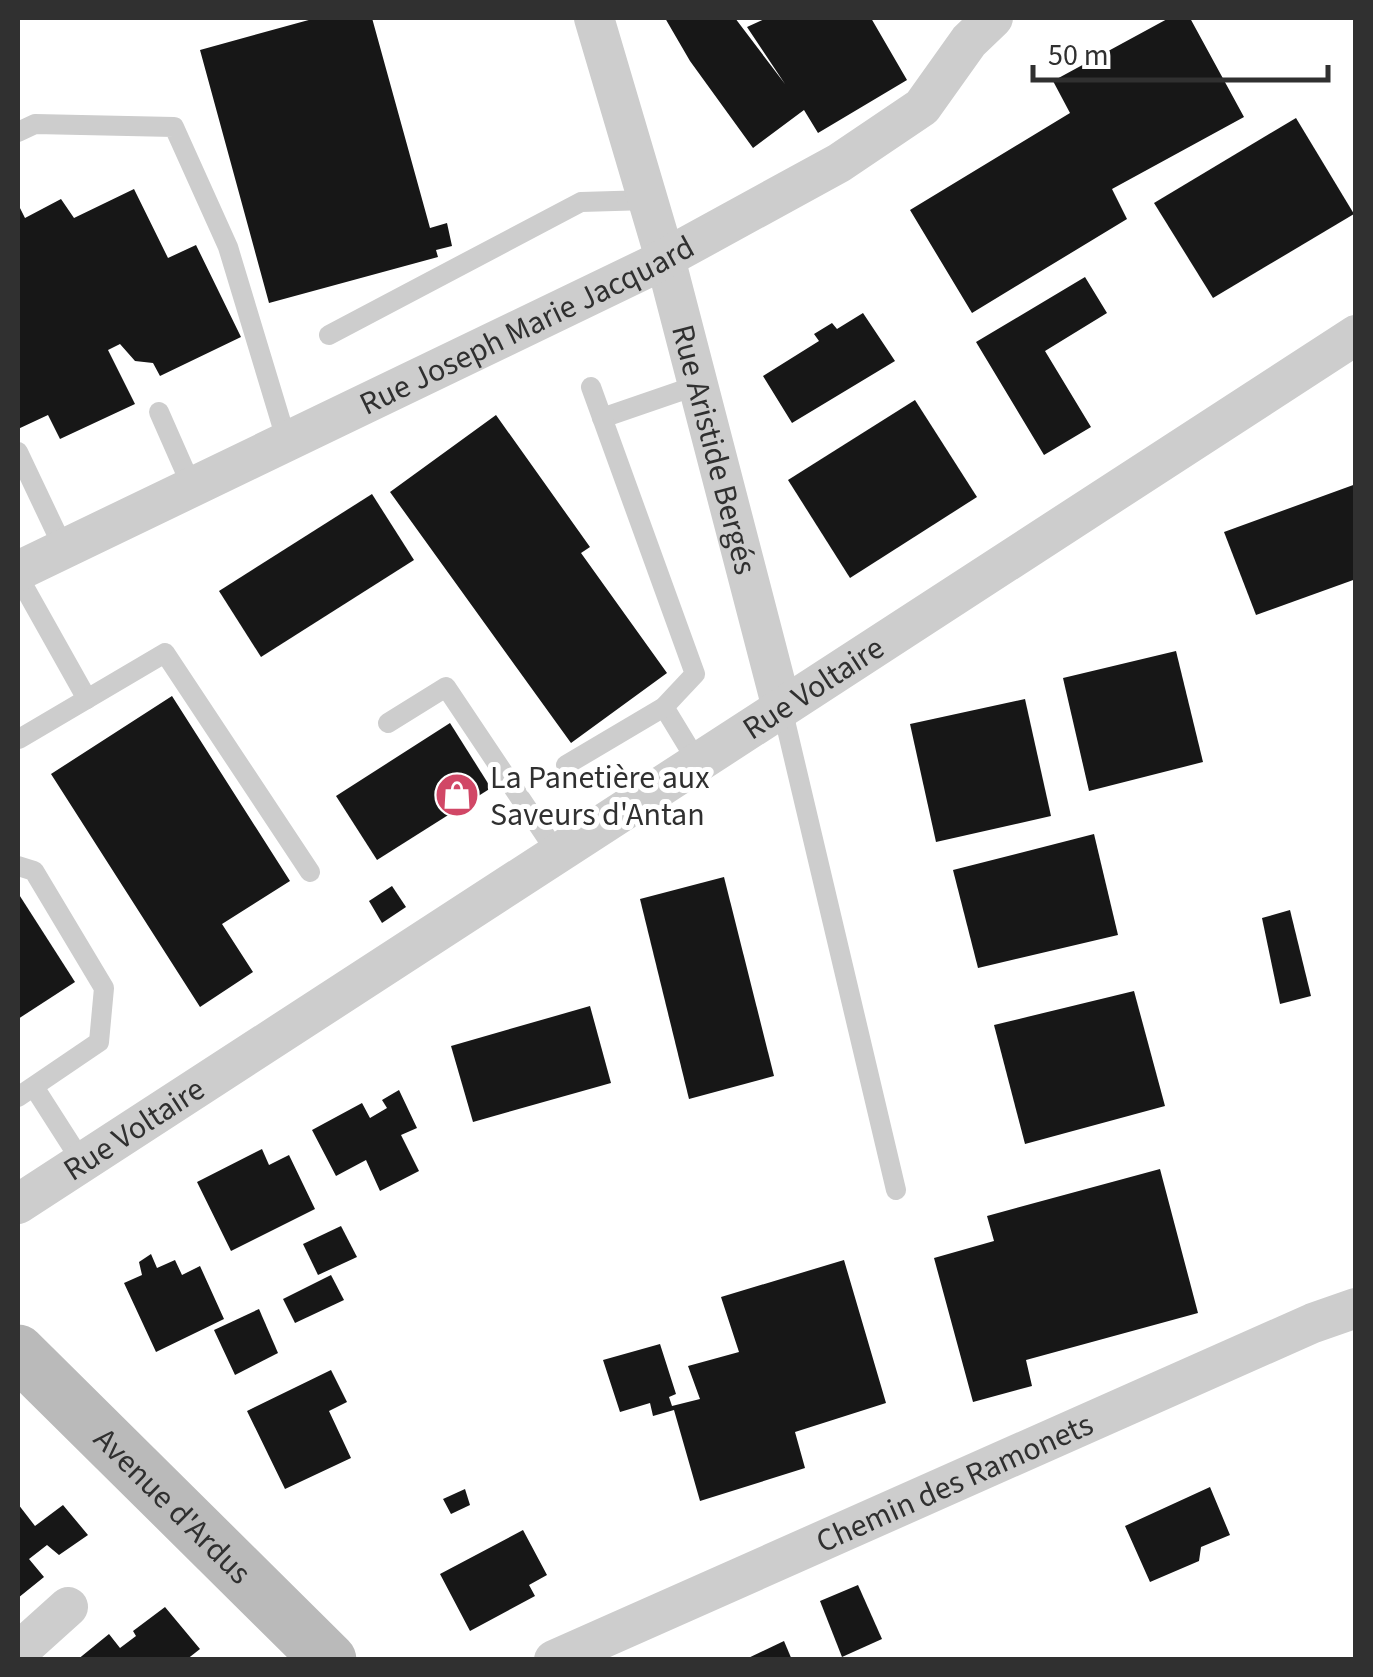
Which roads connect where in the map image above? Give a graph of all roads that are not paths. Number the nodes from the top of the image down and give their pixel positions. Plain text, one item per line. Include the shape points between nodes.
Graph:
1 (594, 18) edge
2 (993, 18) edge
3 (18, 132) edge
4 (648, 200) junction
5 (665, 258) junction
6 (1356, 335) edge
7 (329, 336) dead end
8 (698, 385) junction
9 (591, 386) dead end
10 (159, 412) dead end
11 (602, 418) junction
12 (287, 442) junction
13 (18, 452) edge
14 (192, 487) junction
15 (64, 549) junction
16 (18, 574) edge
17 (86, 699) junction
18 (664, 707) junction
19 (782, 708) junction
20 (388, 723) dead end
21 (19, 739) edge
22 (698, 763) junction
23 (566, 765) dead end
24 (557, 853) junction
25 (18, 866) edge
26 (310, 872) dead end
27 (26, 1092) edge
28 (82, 1162) junction
29 (896, 1190) dead end
30 (18, 1204) edge
31 (1356, 1308) edge
32 (18, 1352) edge
33 (68, 1608) dead end
34 (18, 1652) edge
35 (329, 1660) edge
36 (554, 1660) edge

1 - 4 street, Rue Aristide Bergés
2 - 5 street, Rue Joseph Marie Jacquard via 968,41 922,107 839,163
3 - 12 lane via 35,124 174,127 228,247
4 - 5 street, Rue Aristide Bergés
4 - 7 lane via 580,202
5 - 8 street, Rue Aristide Bergés
5 - 12 street, Rue Joseph Marie Jacquard
6 - 19 street, Rue Voltaire
8 - 11 lane
8 - 19 street, Rue Aristide Bergés
9 - 11 lane
10 - 14 lane
11 - 18 lane via 694,674
12 - 14 street, Rue Joseph Marie Jacquard
13 - 15 lane
14 - 15 street, Rue Joseph Marie Jacquard
15 - 16 street, Rue Joseph Marie Jacquard
16 - 17 lane
17 - 21 lane
17 - 26 lane via 164,653
18 - 22 lane
18 - 23 lane
19 - 22 street, Rue Voltaire
19 - 29 lane
20 - 24 lane via 446,687
22 - 24 street, Rue Voltaire
24 - 28 street, Rue Voltaire
25 - 27 lane via 34,872 104,988 99,1042
27 - 28 lane
28 - 30 street, Rue Voltaire
31 - 36 street, Chemin des Ramonets
32 - 35 main road, Avenue d'Ardus
33 - 34 street

